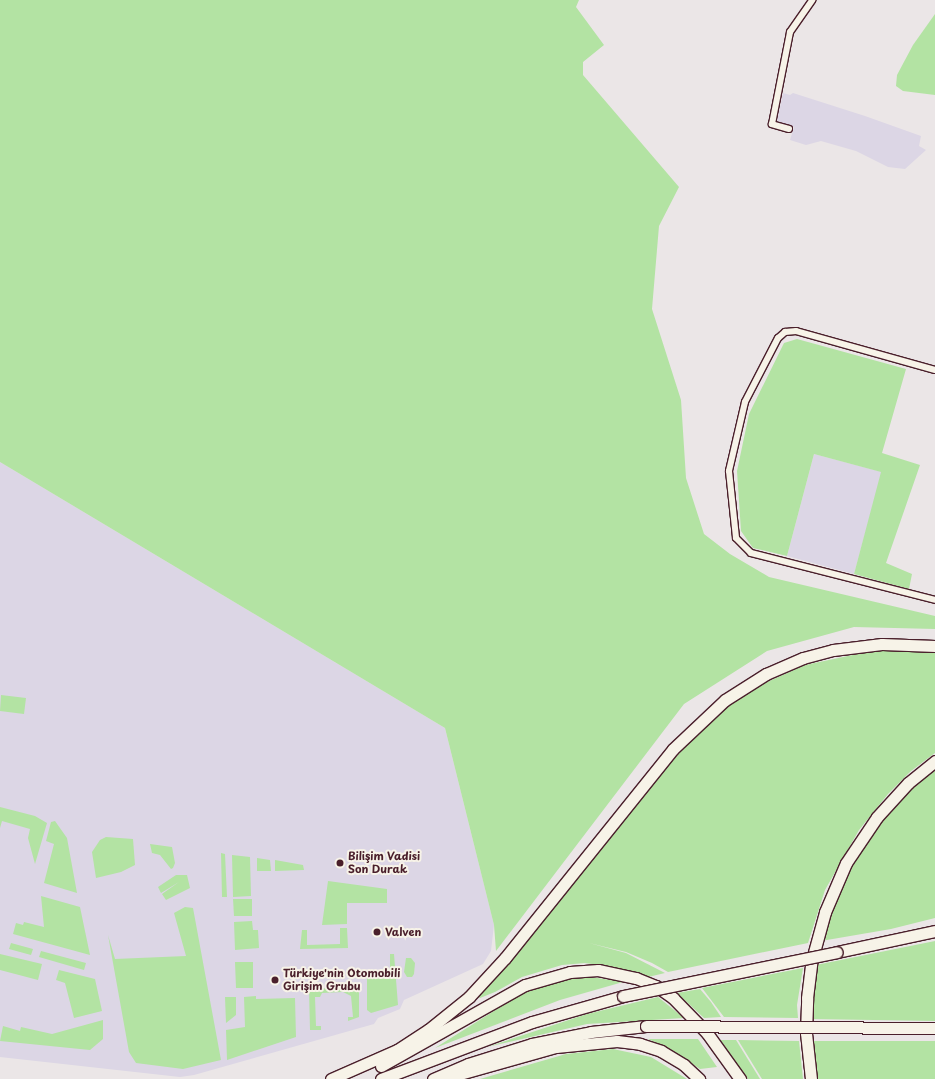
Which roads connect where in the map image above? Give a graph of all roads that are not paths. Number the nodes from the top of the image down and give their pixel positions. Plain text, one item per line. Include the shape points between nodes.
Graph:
1 (812, 0) edge
2 (789, 129) dead end
3 (935, 370) edge
4 (935, 600) edge
5 (935, 646) edge
6 (935, 761) edge
7 (935, 931) edge
8 (935, 1028) edge
9 (331, 1079) edge
10 (352, 1079) edge
11 (381, 1079) edge
12 (433, 1079) edge
13 (442, 1079) edge
14 (699, 1079) edge
15 (740, 1079) edge
16 (810, 1079) edge

1 - 2 street via 790,32 772,124
3 - 4 street via 796,331 785,332 778,338 745,402 729,471 736,538 751,552
5 - 9 highway via 899,643 846,647 803,658 766,674 725,700 673,749 482,985 428,1030 397,1050
6 - 16 highway via 908,783 877,817 846,863 825,912 812,963 807,998 806,1034
7 - 11 highway, bridge via 623,996 532,1022
8 - 12 highway, bridge via 646,1026 591,1032 532,1044 468,1064
10 - 15 highway via 400,1057 525,985 555,975 584,970 610,972 656,986 673,998 707,1033
13 - 14 highway via 556,1047 617,1041 640,1044 661,1051 684,1065

